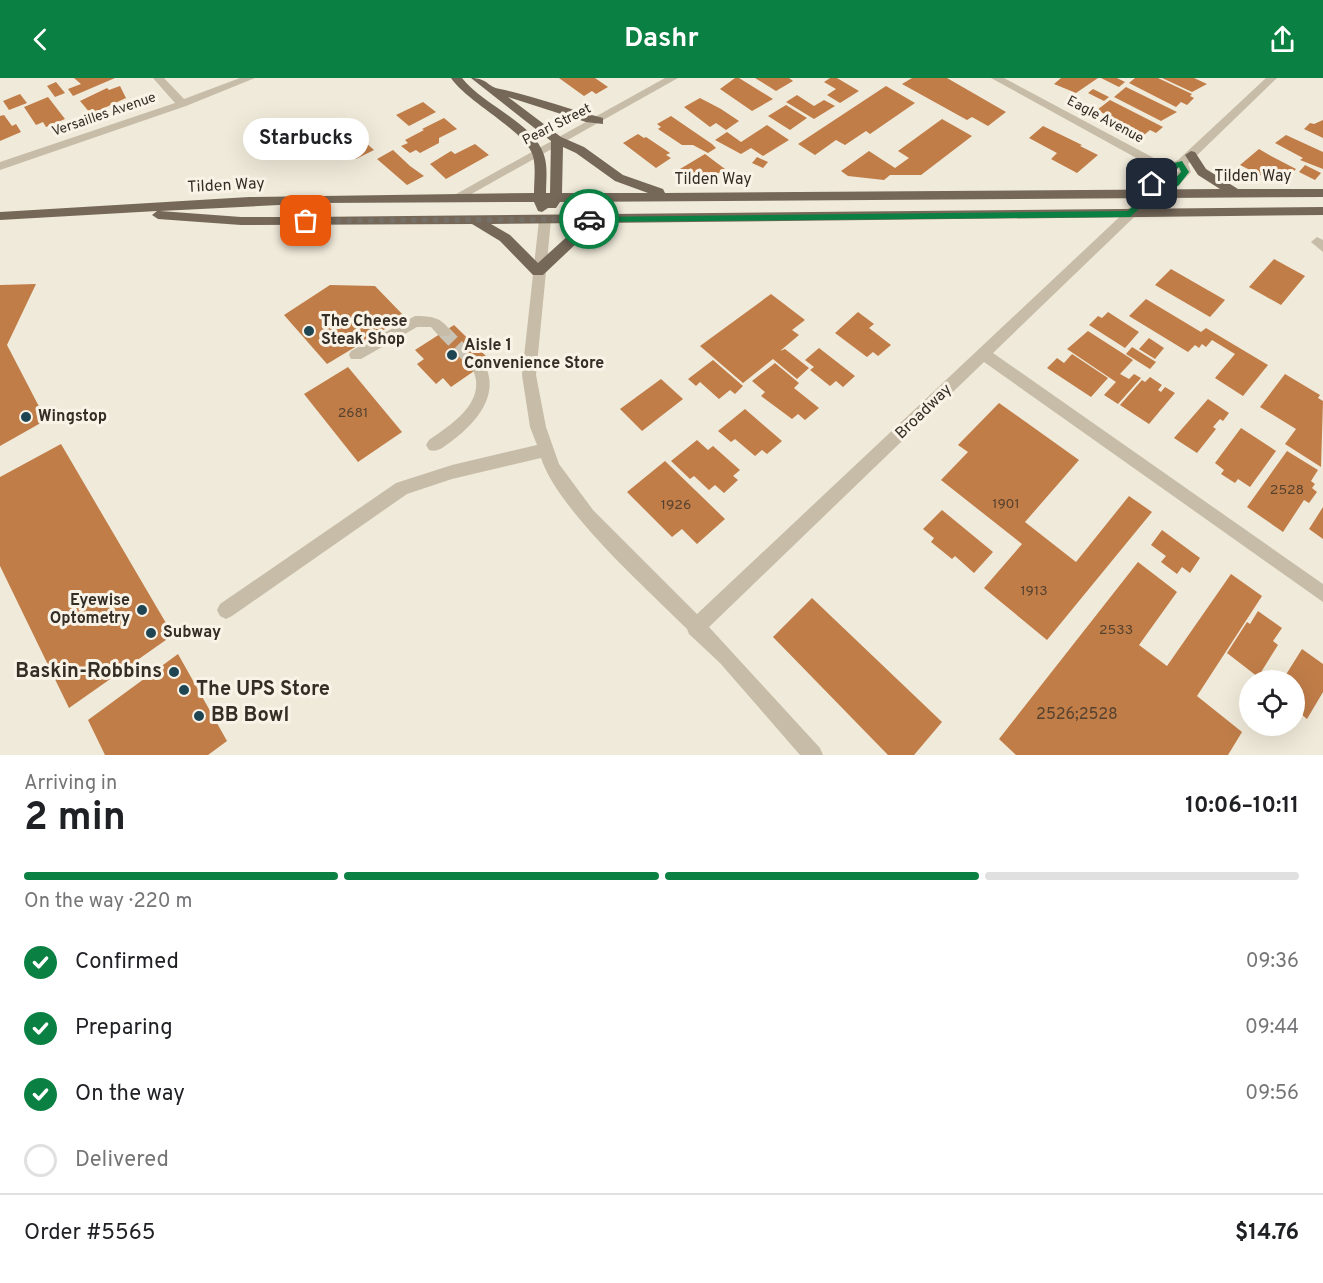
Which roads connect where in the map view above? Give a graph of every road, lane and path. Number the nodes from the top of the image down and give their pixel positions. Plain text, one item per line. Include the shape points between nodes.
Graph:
1 (158, 78) edge
2 (250, 78) edge
3 (456, 78) edge
4 (476, 78) edge
5 (673, 78) edge
6 (996, 78) edge
7 (1272, 78) edge
8 (495, 91) junction
9 (182, 104) junction
10 (599, 121) junction
11 (557, 140) junction
12 (537, 152) junction
13 (1186, 159) junction
14 (0, 166) edge
15 (1168, 170) junction
16 (1323, 193) edge
17 (1151, 194) junction
18 (1237, 194) junction
19 (674, 196) junction
20 (455, 198) junction
21 (539, 198) junction
22 (556, 198) junction
23 (104, 211) junction
24 (1323, 211) edge
25 (1130, 214) junction
26 (0, 216) edge
27 (594, 219) junction
28 (475, 220) junction
29 (545, 220) junction
30 (538, 271) junction
31 (444, 332) tunnel mouth
32 (984, 354) junction
33 (356, 355) dead end
34 (478, 368) tunnel mouth
35 (434, 445) dead end
36 (545, 450) junction
37 (1323, 594) edge
38 (226, 610) dead end
39 (695, 628) junction
40 (813, 755) edge

1 - 9 street
2 - 9 street, Versailles Avenue
3 - 12 main road
4 - 8 main road
5 - 10 street, Pearl Street
6 - 15 street, Eagle Avenue
7 - 13 street, Broadway
8 - 10 main road via 532,98 573,116
8 - 11 main road
9 - 14 street, Versailles Avenue
10 - 11 street, Pearl Street
11 - 12 street, Pearl Street
11 - 19 main road via 580,150 619,178
11 - 22 main road
12 - 20 street, Pearl Street
12 - 21 main road via 541,167
13 - 15 street, Broadway
13 - 17 street, Broadway via 1185,172 1176,183
13 - 18 main road
15 - 17 street, Broadway via 1152,184
16 - 18 main road, Tilden Way
17 - 18 main road, Tilden Way
17 - 19 main road, Tilden Way
17 - 25 street, Broadway
19 - 22 main road, Tilden Way
20 - 21 main road, Tilden Way
20 - 23 main road, Tilden Way via 249,201
21 - 22 main road, Tilden Way
21 - 29 main road
22 - 29 main road
23 - 26 main road, Tilden Way
23 - 28 main road, Tilden Way via 241,221
24 - 25 main road, Tilden Way
25 - 27 main road, Tilden Way
25 - 32 street, Broadway
27 - 29 main road, Tilden Way
27 - 30 main road
28 - 29 main road, Tilden Way
28 - 30 main road via 509,241
29 - 30 street
30 - 36 street via 530,375 537,428
31 - 33 street via 434,321 415,321
32 - 37 street
32 - 39 street, Broadway
34 - 35 street via 483,389 477,407 468,419
36 - 38 street via 402,488
36 - 39 street via 552,468 587,515
39 - 40 street

